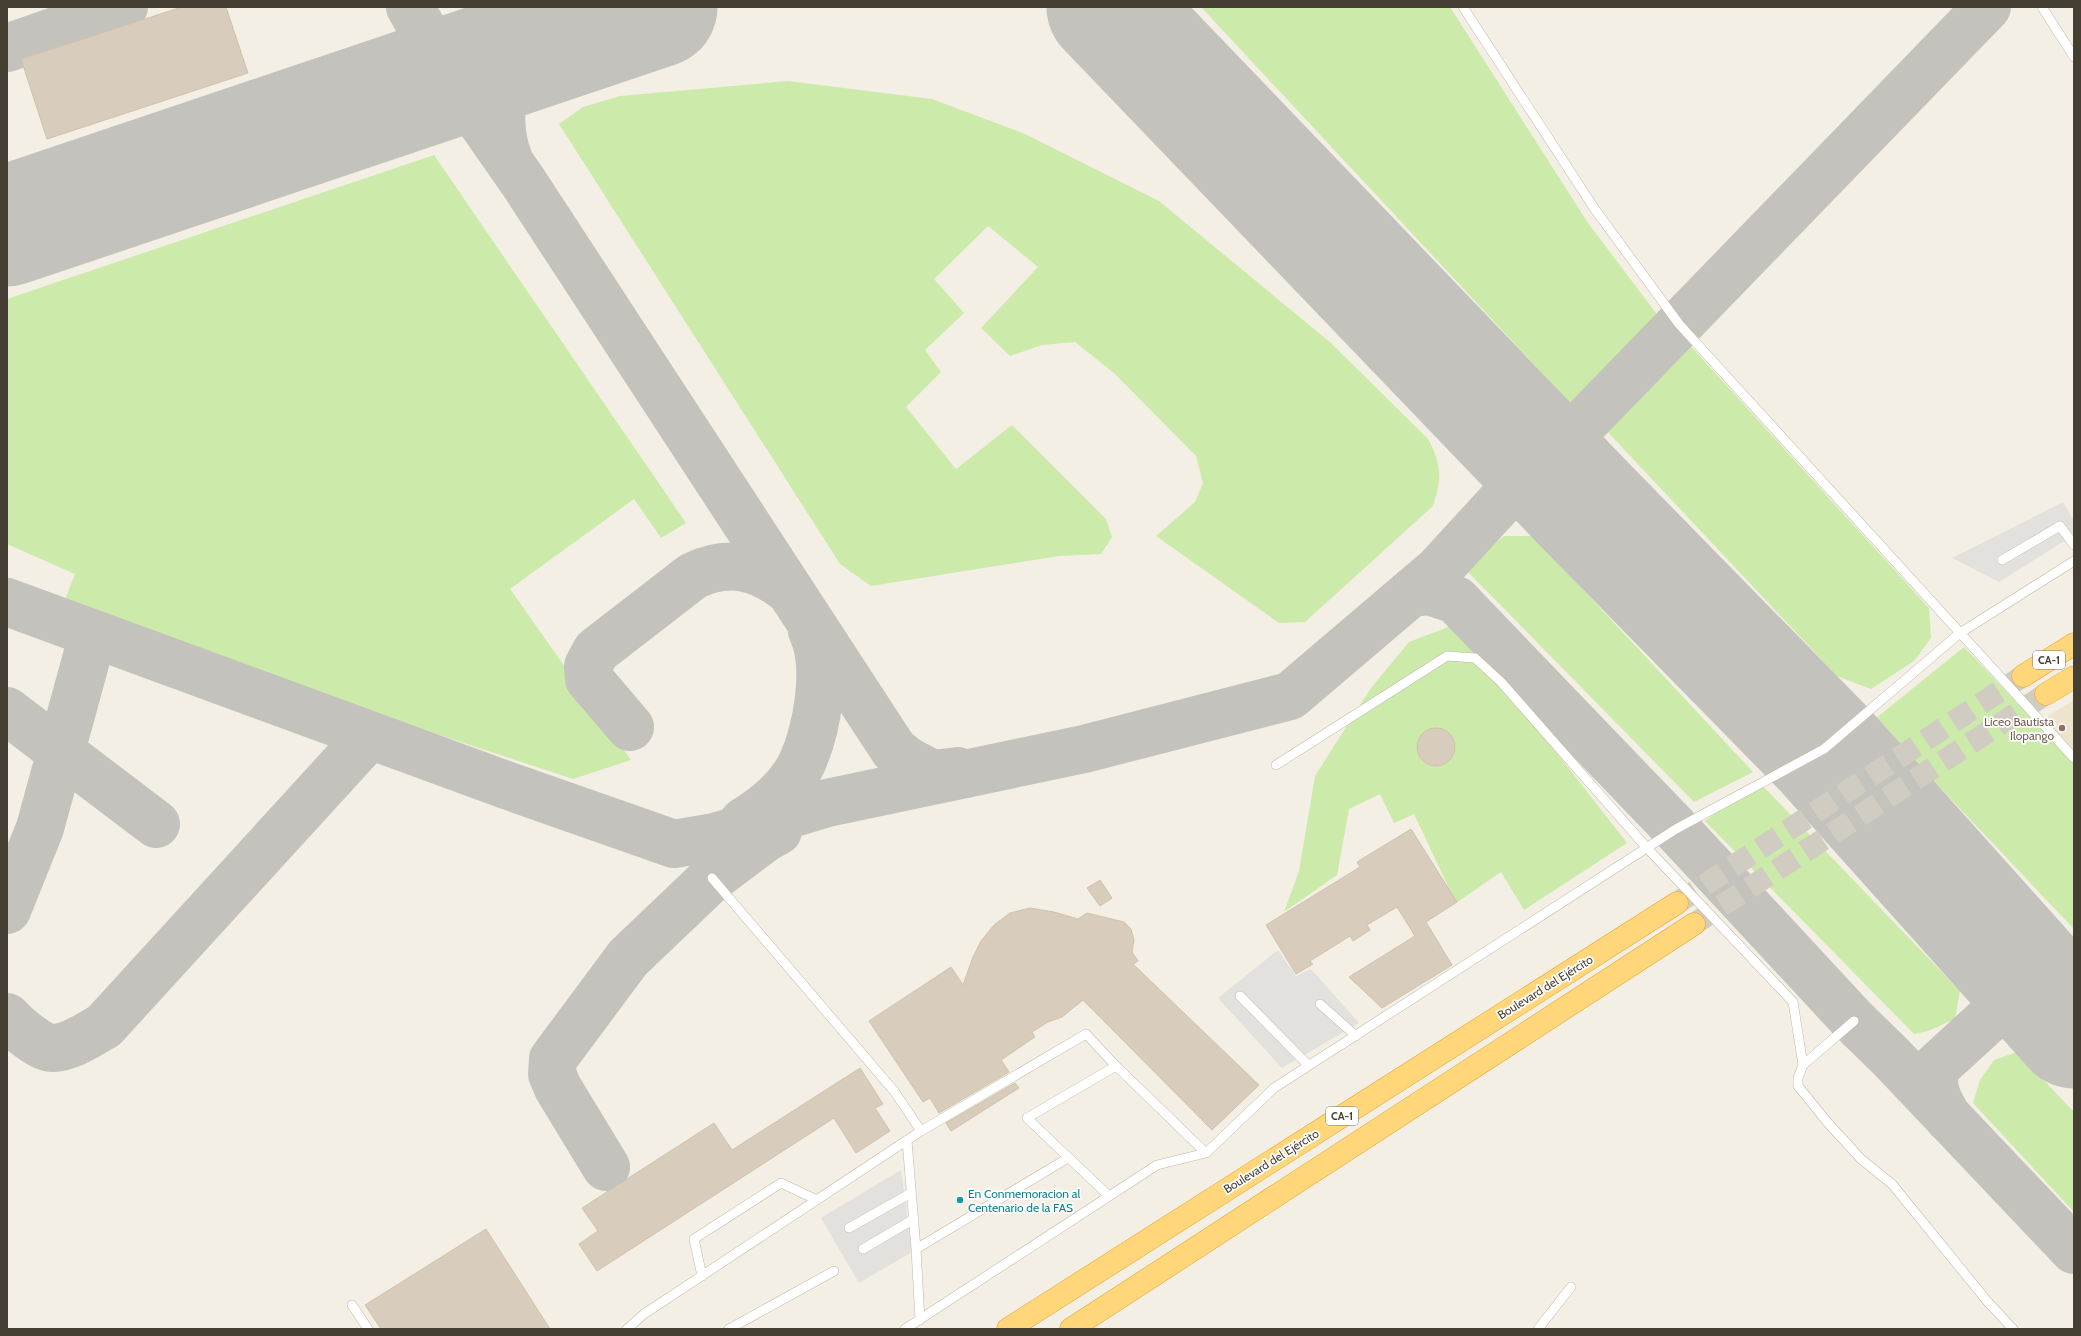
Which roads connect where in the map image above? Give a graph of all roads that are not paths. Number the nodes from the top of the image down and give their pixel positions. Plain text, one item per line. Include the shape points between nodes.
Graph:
1 (1463, 7) edge
2 (2042, 7) edge
3 (2074, 57) edge
4 (2074, 546) edge
5 (2002, 560) dead end
6 (2074, 561) edge
7 (1960, 633) junction
8 (2074, 644) edge
9 (2024, 676) tunnel mouth
10 (2074, 678) edge
11 (2046, 694) tunnel mouth
12 (2074, 758) edge
13 (1276, 765) dead end
14 (1647, 848) junction
15 (712, 878) dead end
16 (1677, 903) tunnel mouth
17 (1694, 924) tunnel mouth
18 (1240, 996) dead end
19 (1320, 1004) dead end
20 (1854, 1022) dead end
21 (1356, 1036) junction
22 (1308, 1065) junction
23 (1804, 1065) junction
24 (1116, 1066) junction
25 (921, 1131) junction
26 (907, 1141) junction
27 (1206, 1153) junction
28 (1068, 1158) junction
29 (911, 1193) junction
30 (1109, 1196) junction
31 (817, 1200) junction
32 (914, 1218) junction
33 (849, 1228) dead end
34 (863, 1249) dead end
35 (916, 1249) junction
36 (834, 1271) dead end
37 (702, 1276) junction
38 (1571, 1287) dead end
39 (352, 1305) dead end
40 (920, 1320) junction
41 (368, 1329) edge
42 (627, 1329) edge
43 (729, 1329) edge
44 (905, 1329) edge
45 (1008, 1329) edge
46 (1071, 1329) edge
47 (1538, 1329) edge
48 (2013, 1329) edge

1 - 7 lane via 1594,208 1679,324
2 - 3 lane
4 - 5 lane via 2060,526
6 - 7 lane
7 - 12 lane
7 - 14 lane via 1824,749 1676,829
8 - 9 highway, CA-1
10 - 11 highway, CA-1
13 - 14 lane via 1447,656 1475,658 1501,682
14 - 21 lane
14 - 23 lane via 1793,1002
15 - 25 lane via 894,1091
16 - 45 highway, Boulevard del Ejército / CA-1
17 - 46 highway, CA-1
18 - 22 lane
19 - 21 lane
20 - 23 lane
21 - 22 lane
22 - 27 lane via 1274,1088
23 - 48 lane via 1798,1078 1798,1086 1861,1159 1892,1184 1987,1301
24 - 25 lane via 1086,1034
24 - 27 lane
24 - 28 lane via 1027,1118
25 - 26 lane
26 - 29 lane
26 - 31 lane
27 - 30 lane via 1157,1165
28 - 30 lane
28 - 35 lane
29 - 32 lane
29 - 33 lane
30 - 40 lane
31 - 37 lane
31 - 37 lane via 781,1182 694,1239
32 - 34 lane
32 - 35 lane
35 - 40 lane
36 - 43 lane
37 - 42 lane via 644,1314
38 - 47 lane
39 - 41 lane
40 - 44 lane

